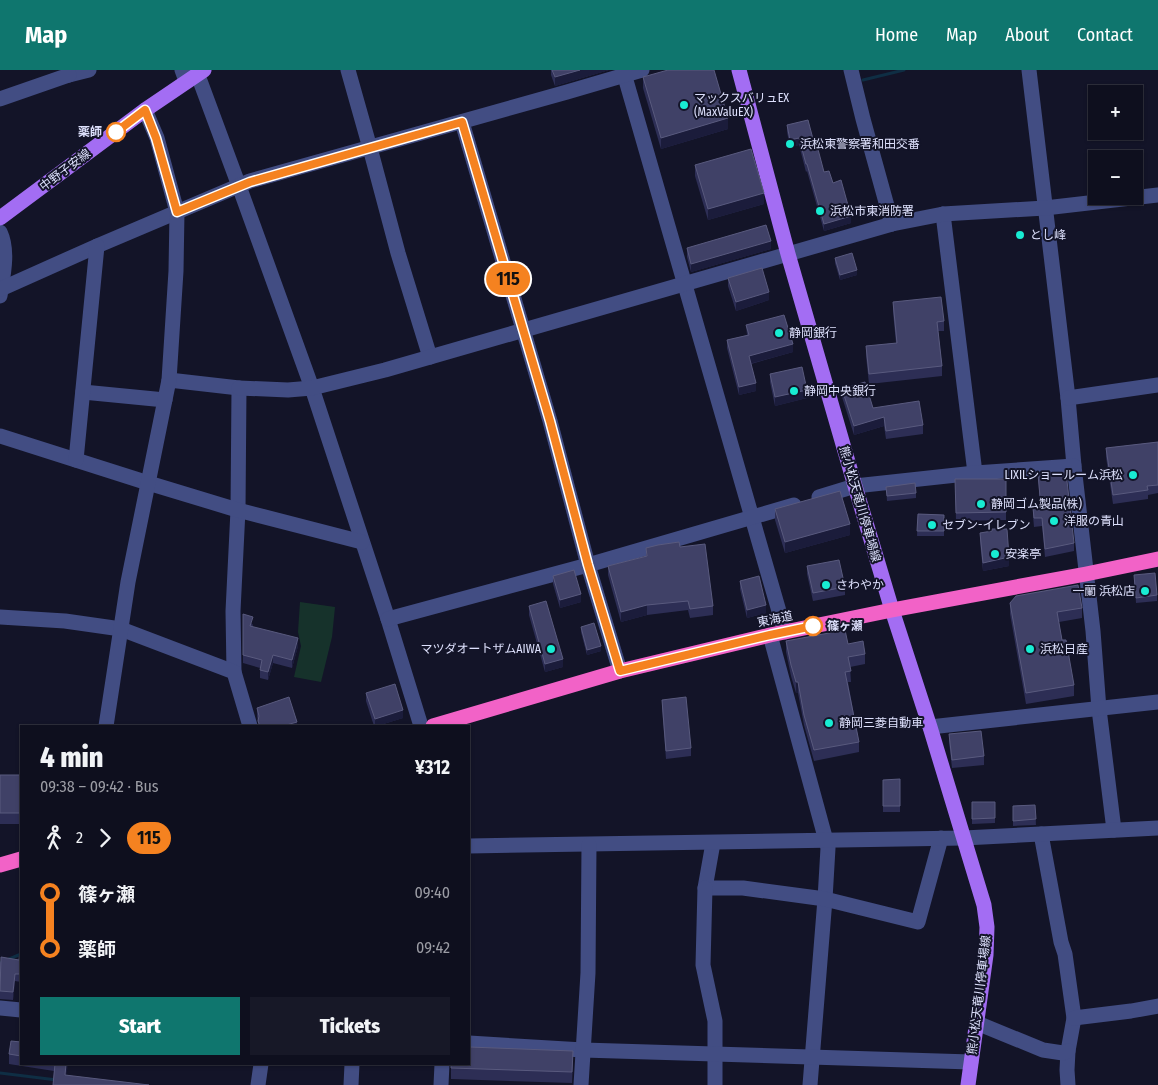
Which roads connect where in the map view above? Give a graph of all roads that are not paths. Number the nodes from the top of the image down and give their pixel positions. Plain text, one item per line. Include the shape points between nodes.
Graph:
1 (89, 70) edge
2 (348, 70) edge
3 (642, 70) edge
4 (739, 70) edge
5 (850, 70) edge
6 (1029, 70) edge
7 (624, 72) edge
8 (68, 73) edge
9 (194, 73) edge
10 (0, 99) edge
11 (145, 110) junction
12 (462, 122) junction
13 (370, 148) junction
14 (239, 186) junction
15 (1158, 195) edge
16 (1045, 208) junction
17 (177, 212) junction
18 (943, 214) junction
19 (0, 218) edge
20 (892, 224) junction
21 (0, 232) edge
22 (97, 246) junction
23 (788, 254) junction
24 (684, 284) junction
25 (0, 293) edge
26 (523, 330) junction
27 (430, 357) junction
28 (170, 380) junction
29 (1158, 385) edge
30 (239, 388) junction
31 (312, 388) junction
32 (83, 392) junction
33 (1068, 398) junction
34 (166, 400) junction
35 (0, 436) edge
36 (76, 460) junction
37 (1074, 466) junction
38 (975, 473) junction
39 (149, 483) junction
40 (854, 486) junction
41 (238, 510) junction
42 (751, 518) junction
43 (362, 542) junction
44 (1158, 559) edge
45 (588, 565) junction
46 (1086, 574) junction
47 (892, 610) junction
48 (0, 617) edge
49 (388, 620) junction
50 (121, 629) junction
51 (778, 633) junction
52 (620, 671) junction
53 (234, 672) junction
54 (1158, 702) edge
55 (1099, 709) junction
56 (106, 725) edge
57 (250, 725) edge
58 (421, 725) edge
59 (436, 725) edge
60 (930, 727) junction
61 (1158, 828) edge
62 (1114, 830) junction
63 (1041, 834) junction
64 (941, 838) junction
65 (964, 838) junction
66 (826, 840) junction
67 (713, 843) junction
68 (588, 845) junction
69 (470, 846) edge
70 (20, 859) edge
71 (0, 865) edge
72 (705, 888) junction
73 (825, 899) junction
74 (1158, 1006) edge
75 (0, 1008) edge
76 (20, 1010) edge
77 (1074, 1018) junction
78 (977, 1023) junction
79 (470, 1043) edge
80 (582, 1050) junction
81 (1068, 1051) junction
82 (714, 1053) junction
83 (812, 1056) junction
84 (971, 1062) junction
85 (261, 1065) edge
86 (352, 1065) edge
87 (442, 1065) edge
88 (258, 1085) edge
89 (351, 1085) edge
90 (442, 1085) edge
91 (581, 1085) edge
92 (715, 1085) edge
93 (810, 1085) edge
94 (968, 1085) edge
95 (1068, 1085) edge

1 - 8 street
2 - 13 street
3 - 7 street
4 - 23 main road, 熊小松天竜川停車場線
5 - 20 street
6 - 16 street
7 - 12 street
7 - 24 street
8 - 10 street
9 - 11 main road, 中野子安線
9 - 14 street
11 - 17 street
11 - 19 main road, 中野子安線
12 - 13 street
12 - 26 street
13 - 14 street
13 - 27 street
14 - 17 street
14 - 31 street
15 - 16 street
16 - 18 street
16 - 33 street
17 - 22 street
17 - 28 street
18 - 20 street
18 - 38 street
20 - 23 street
21 - 25 street via 5,262
22 - 25 street
22 - 32 street
23 - 24 street
23 - 40 main road, 熊小松天竜川停車場線
24 - 26 street
24 - 42 street
26 - 27 street
26 - 45 street
27 - 31 street
28 - 30 street
28 - 34 street
29 - 33 street
30 - 31 street
30 - 41 street
31 - 43 street
32 - 34 street
32 - 36 street
33 - 37 street
34 - 39 street
35 - 36 street
36 - 39 street
37 - 38 street
37 - 46 street
38 - 40 street
39 - 41 street
39 - 50 street
40 - 42 street
40 - 47 main road, 熊小松天竜川停車場線
41 - 43 street
41 - 53 street
42 - 45 street
42 - 51 street
43 - 49 street
44 - 46 highway, 東海道
45 - 49 street
45 - 52 street
46 - 47 highway, 東海道
46 - 55 street
47 - 51 highway, 東海道
47 - 60 main road, 熊小松天竜川停車場線
48 - 50 street
49 - 58 street
50 - 53 street
50 - 56 street
51 - 52 highway, 東海道
51 - 66 street
52 - 59 highway, 東海道
53 - 57 street
54 - 55 street
55 - 60 street
55 - 62 street
60 - 65 main road, 熊小松天竜川停車場線
61 - 62 street
62 - 63 street
63 - 65 street
63 - 77 street
64 - 65 street
64 - 66 street
64 - 73 street via 918,922
65 - 78 main road, 熊小松天竜川停車場線 via 984,905 987,927
66 - 67 street
66 - 73 street
67 - 68 street
67 - 72 street
68 - 69 street
68 - 80 street via 588,973
70 - 71 highway
72 - 73 street via 743,888
72 - 82 street via 703,965 715,1021
73 - 83 street
74 - 77 street
75 - 76 street
77 - 81 street
78 - 81 street via 1042,1050
78 - 84 main road, 熊小松天竜川停車場線
79 - 80 street
80 - 82 street
80 - 91 street
81 - 95 street
82 - 83 street
82 - 92 street
83 - 84 street
83 - 93 street
84 - 94 main road, 熊小松天竜川停車場線
85 - 88 street
86 - 89 street
87 - 90 street

